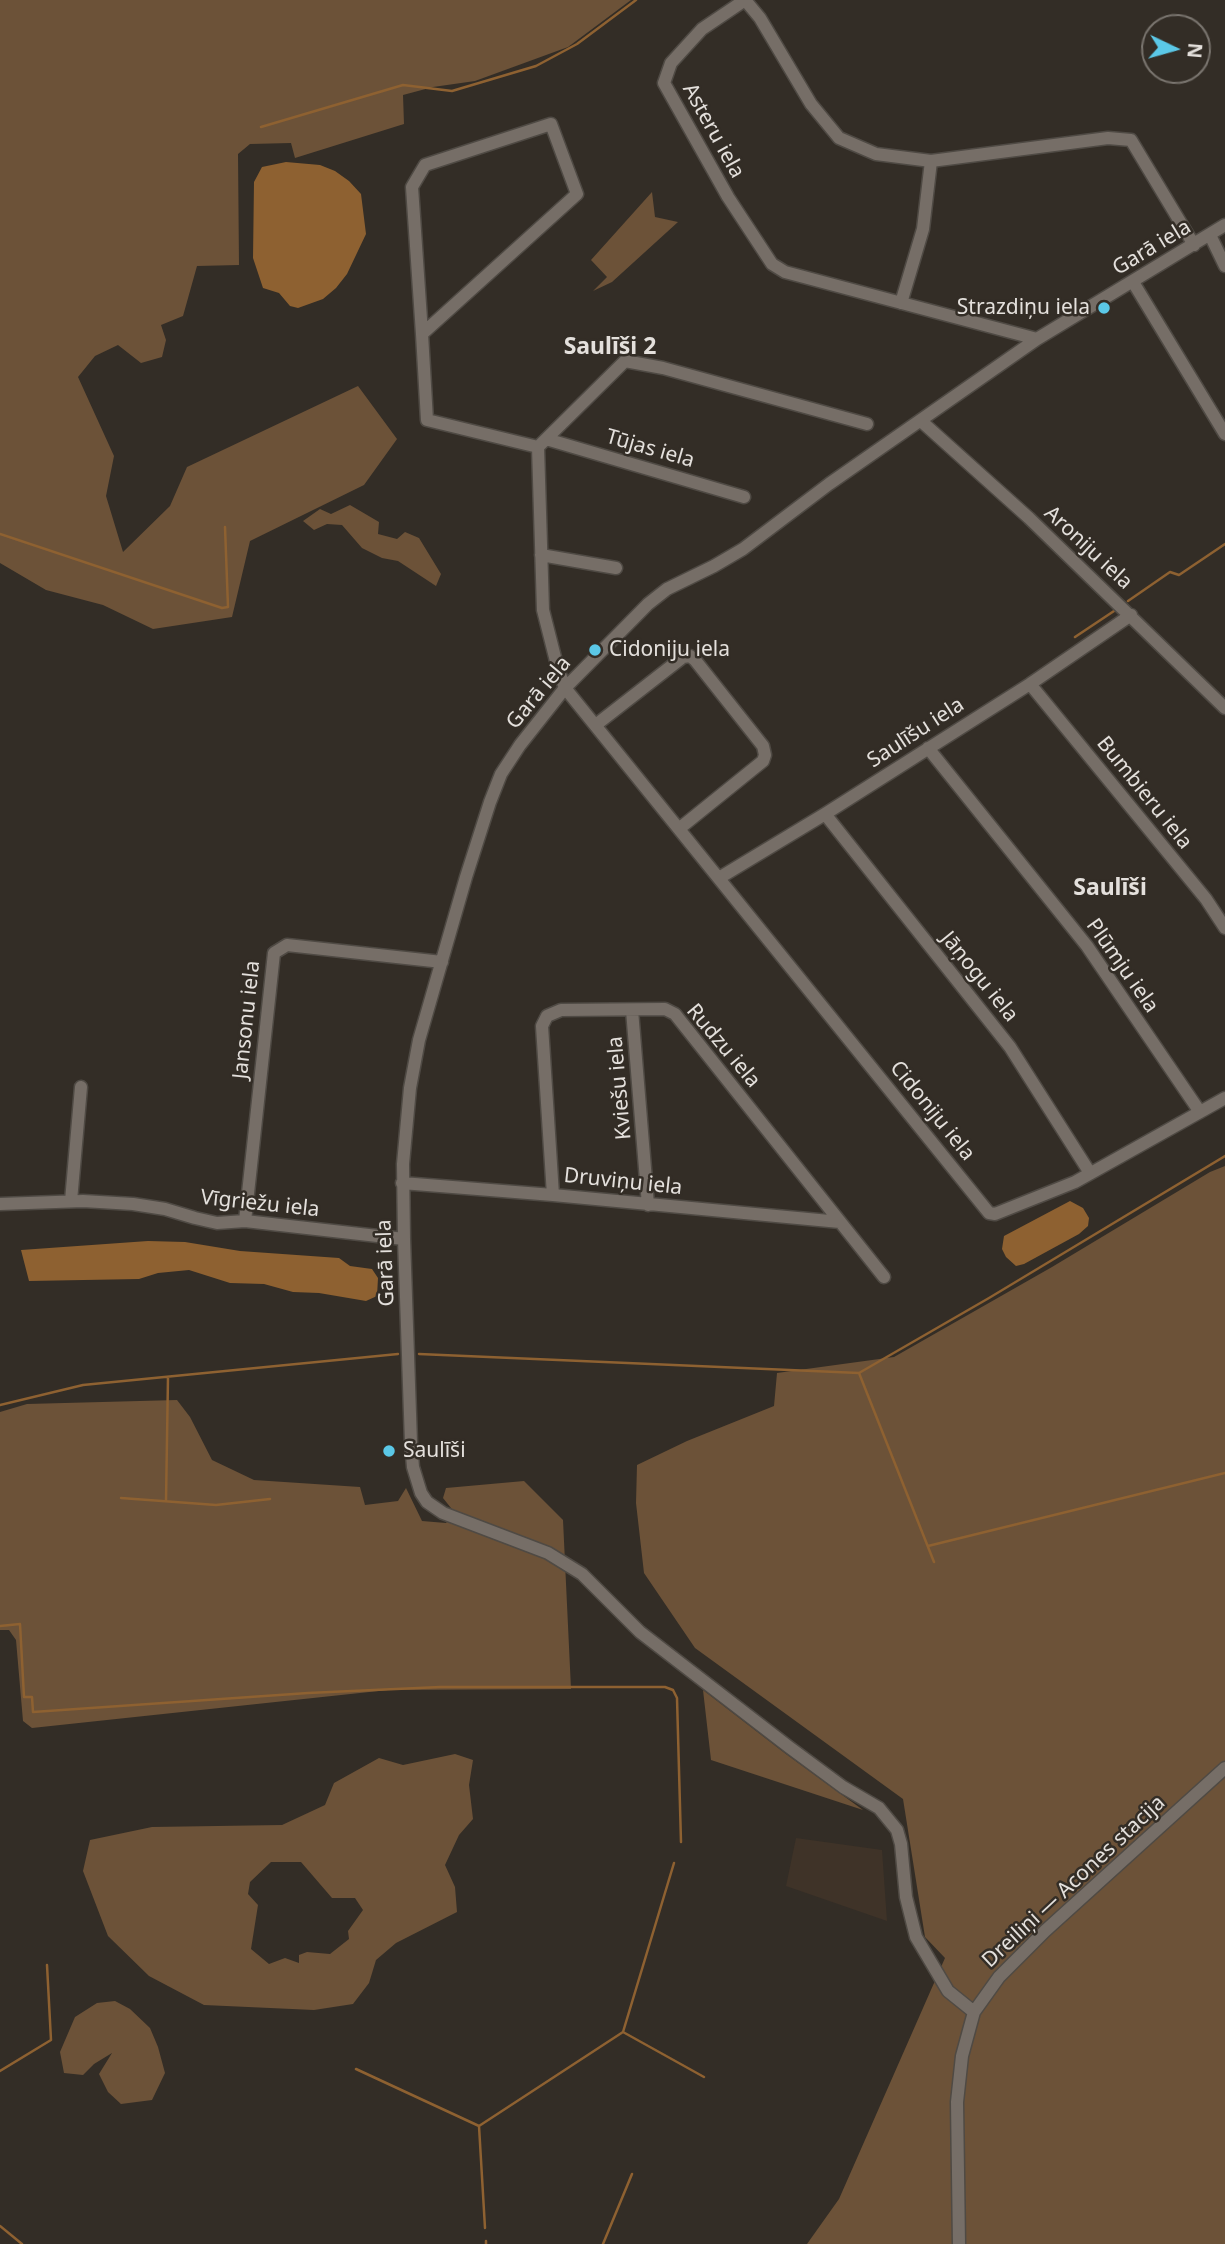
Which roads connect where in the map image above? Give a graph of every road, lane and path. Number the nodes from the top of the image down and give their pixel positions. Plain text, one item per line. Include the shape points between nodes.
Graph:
1 (931, 161) junction
2 (1225, 225) edge
3 (1210, 235) junction
4 (1194, 245) junction
5 (1225, 266) edge
6 (1133, 282) junction
7 (901, 303) junction
8 (422, 334) junction
9 (1037, 340) junction
10 (921, 421) junction
11 (867, 425) dead end
12 (1225, 434) edge
13 (542, 443) junction
14 (744, 497) dead end
15 (541, 555) junction
16 (616, 568) dead end
17 (1131, 615) junction
18 (1030, 684) junction
19 (565, 688) junction
20 (1225, 708) edge
21 (597, 724) junction
22 (928, 748) junction
23 (825, 814) junction
24 (680, 828) junction
25 (719, 878) junction
26 (1225, 928) edge
27 (442, 962) junction
28 (632, 1010) junction
29 (81, 1087) dead end
30 (1225, 1098) edge
31 (1200, 1112) junction
32 (1090, 1173) junction
33 (402, 1183) junction
34 (553, 1195) junction
35 (71, 1201) junction
36 (0, 1205) edge
37 (648, 1205) junction
38 (245, 1221) junction
39 (840, 1223) junction
40 (404, 1239) junction
41 (884, 1277) dead end
42 (1225, 1769) edge
43 (974, 2012) junction
44 (959, 2244) edge

1 - 4 street, Asteru iela via 1108,138 1131,140
1 - 7 street via 923,229
1 - 7 street, Asteru iela via 876,154 839,138 811,104 745,0 702,29 671,63 664,83 772,264 785,272
2 - 3 street, Garā iela
3 - 4 street, Garā iela
3 - 5 street
4 - 6 street, Garā iela
6 - 9 street, Garā iela
6 - 12 street
7 - 9 street, Asteru iela
8 - 8 street via 577,194 551,124 425,165 412,187
8 - 13 street via 427,420
9 - 10 street, Garā iela
10 - 17 street, Aroniju iela
10 - 19 street, Garā iela via 743,549 667,589
11 - 13 street via 625,361
13 - 14 street, Tūjas iela
13 - 15 street, Cidoniju iela
15 - 16 street
15 - 19 street, Cidoniju iela via 543,610
17 - 18 street, Saulīšu iela
17 - 20 street, Aroniju iela
18 - 22 street, Saulīšu iela
18 - 26 street, Bumbieru iela via 1206,898
19 - 21 street, Cidoniju iela
19 - 27 street, Garā iela via 501,774
21 - 24 street, Cidoniju iela
21 - 24 street via 683,657 690,656 704,671 763,746 765,755
22 - 23 street, Saulīšu iela
22 - 31 street, Plūmju iela via 1087,946
23 - 25 street, Saulīšu iela
23 - 32 street, Jāņogu iela via 1010,1047
24 - 25 street, Cidoniju iela
25 - 32 street, Cidoniju iela via 989,1213
27 - 33 street, Garā iela via 410,1088
27 - 38 street, Jansonu iela via 287,945 274,953
28 - 34 street, Rudzu iela via 561,1010 547,1016 542,1026
28 - 37 street, Kviešu iela
28 - 39 street, Rudzu iela via 665,1009 675,1014
29 - 35 street
30 - 31 street, Cidoniju iela
31 - 32 street, Cidoniju iela
33 - 34 street, Druviņu iela
33 - 40 street, Garā iela
34 - 37 street, Druviņu iela
35 - 36 street, Vīgriežu iela
35 - 38 street, Vīgriežu iela via 133,1204 218,1223
37 - 39 street, Druviņu iela
38 - 40 street, Vīgriežu iela
39 - 41 street, Rudzu iela
40 - 43 street, Garā iela via 413,1468 427,1502 443,1513 548,1553 582,1574 640,1632 799,1755 879,1808 897,1830 916,1937 948,1991
42 - 43 street, Dreiliņi — Acones stacija via 1045,1931 999,1978
43 - 44 street, Dreiliņi — Acones stacija via 962,2056 957,2102

